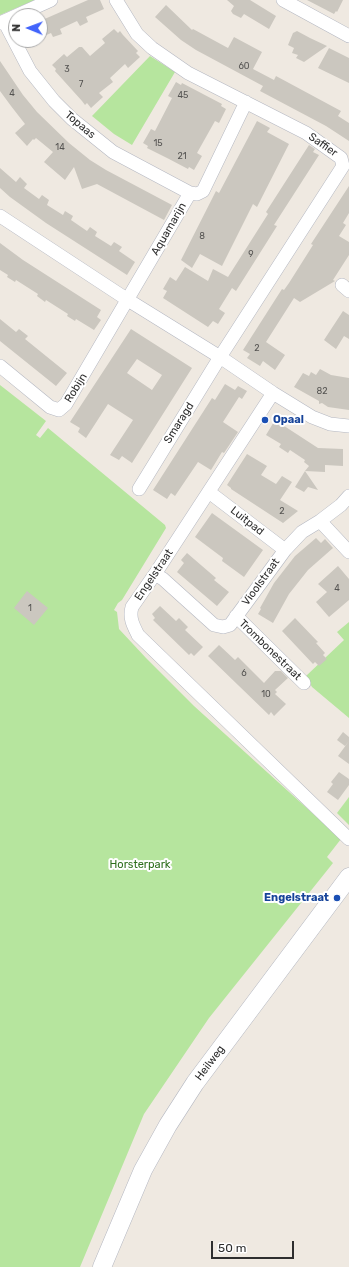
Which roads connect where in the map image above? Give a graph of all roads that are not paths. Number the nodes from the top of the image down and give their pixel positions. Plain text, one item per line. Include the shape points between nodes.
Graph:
1 (52, 0) edge
2 (116, 0) edge
3 (283, 0) edge
4 (298, 3) edge
5 (2, 22) edge
6 (349, 36) edge
7 (246, 102) junction
8 (190, 193) junction
9 (0, 216) edge
10 (128, 300) junction
11 (220, 357) junction
12 (0, 366) edge
13 (273, 393) junction
14 (349, 426) edge
15 (139, 490) dead end
16 (214, 495) junction
17 (349, 496) edge
18 (320, 521) junction
19 (285, 550) junction
20 (349, 552) edge
21 (159, 577) junction
22 (236, 616) junction
23 (304, 683) dead end
24 (349, 838) edge
25 (349, 876) edge
26 (102, 1267) edge

1 - 5 street
2 - 7 street, Saffier via 138,34 152,48 188,73
3 - 4 street
4 - 6 street
5 - 8 street, Topaas via 30,71 72,119 113,152
7 - 8 street, Aquamarijn via 203,191 197,194
7 - 11 street, Saffier via 306,133 341,158 343,166
8 - 10 street, Aquamarijn
9 - 10 street
10 - 11 street
10 - 12 street, Robijn via 66,404 59,410 50,407
11 - 13 street
11 - 15 street, Smaragd
13 - 14 street via 312,417 330,424
13 - 16 street, Engelstraat
16 - 19 street, Luitpad
16 - 21 street, Engelstraat
17 - 18 street, Vioolstraat via 341,506
18 - 19 street, Vioolstraat via 302,532
18 - 20 street
19 - 22 street, Vioolstraat
21 - 22 street, Vioolstraat via 214,625 230,625
21 - 24 street, Engelstraat via 132,607 131,622 138,635
22 - 23 street, Trombonestraat
25 - 26 street, Heilweg via 194,1083 143,1170

